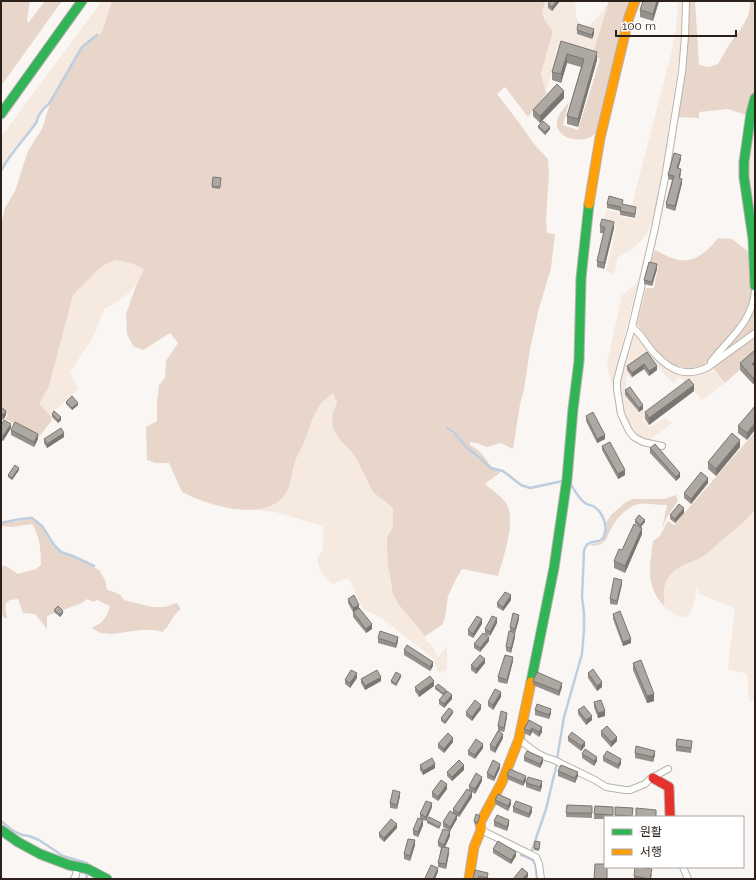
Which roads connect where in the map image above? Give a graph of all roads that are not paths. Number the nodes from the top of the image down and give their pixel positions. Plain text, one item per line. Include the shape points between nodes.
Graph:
1 (82, 1) edge
2 (635, 1) edge
3 (686, 1) edge
4 (755, 98) edge
5 (1, 114) edge
6 (755, 286) edge
7 (755, 291) edge
8 (632, 328) junction
9 (755, 333) edge
10 (708, 367) junction
11 (662, 446) dead end
12 (519, 739) junction
13 (668, 770) dead end
14 (653, 778) junction
15 (670, 816) edge
16 (1, 830) edge
17 (481, 830) junction
18 (76, 867) junction
19 (683, 868) edge
20 (74, 879) edge
21 (107, 879) edge
22 (469, 879) edge
23 (541, 879) edge
24 (688, 879) edge

1 - 5 main road
2 - 12 main road via 600,138 588,210 581,278 579,361 567,480 552,575
3 - 8 street via 682,72 669,153
4 - 6 main road via 744,162 744,177 753,239
7 - 10 street via 750,311 742,326
8 - 10 street via 639,332 655,354 676,370 689,373
8 - 11 street via 617,381 621,414 626,427 634,437 643,442
9 - 10 street
12 - 14 street via 540,755 557,760 606,787 630,790
12 - 17 main road via 502,782 480,823
13 - 14 street
14 - 15 main road via 669,786
16 - 18 main road via 40,854
17 - 22 main road via 474,847
17 - 23 street via 536,857
18 - 20 street
18 - 21 main road via 88,869
19 - 24 street

